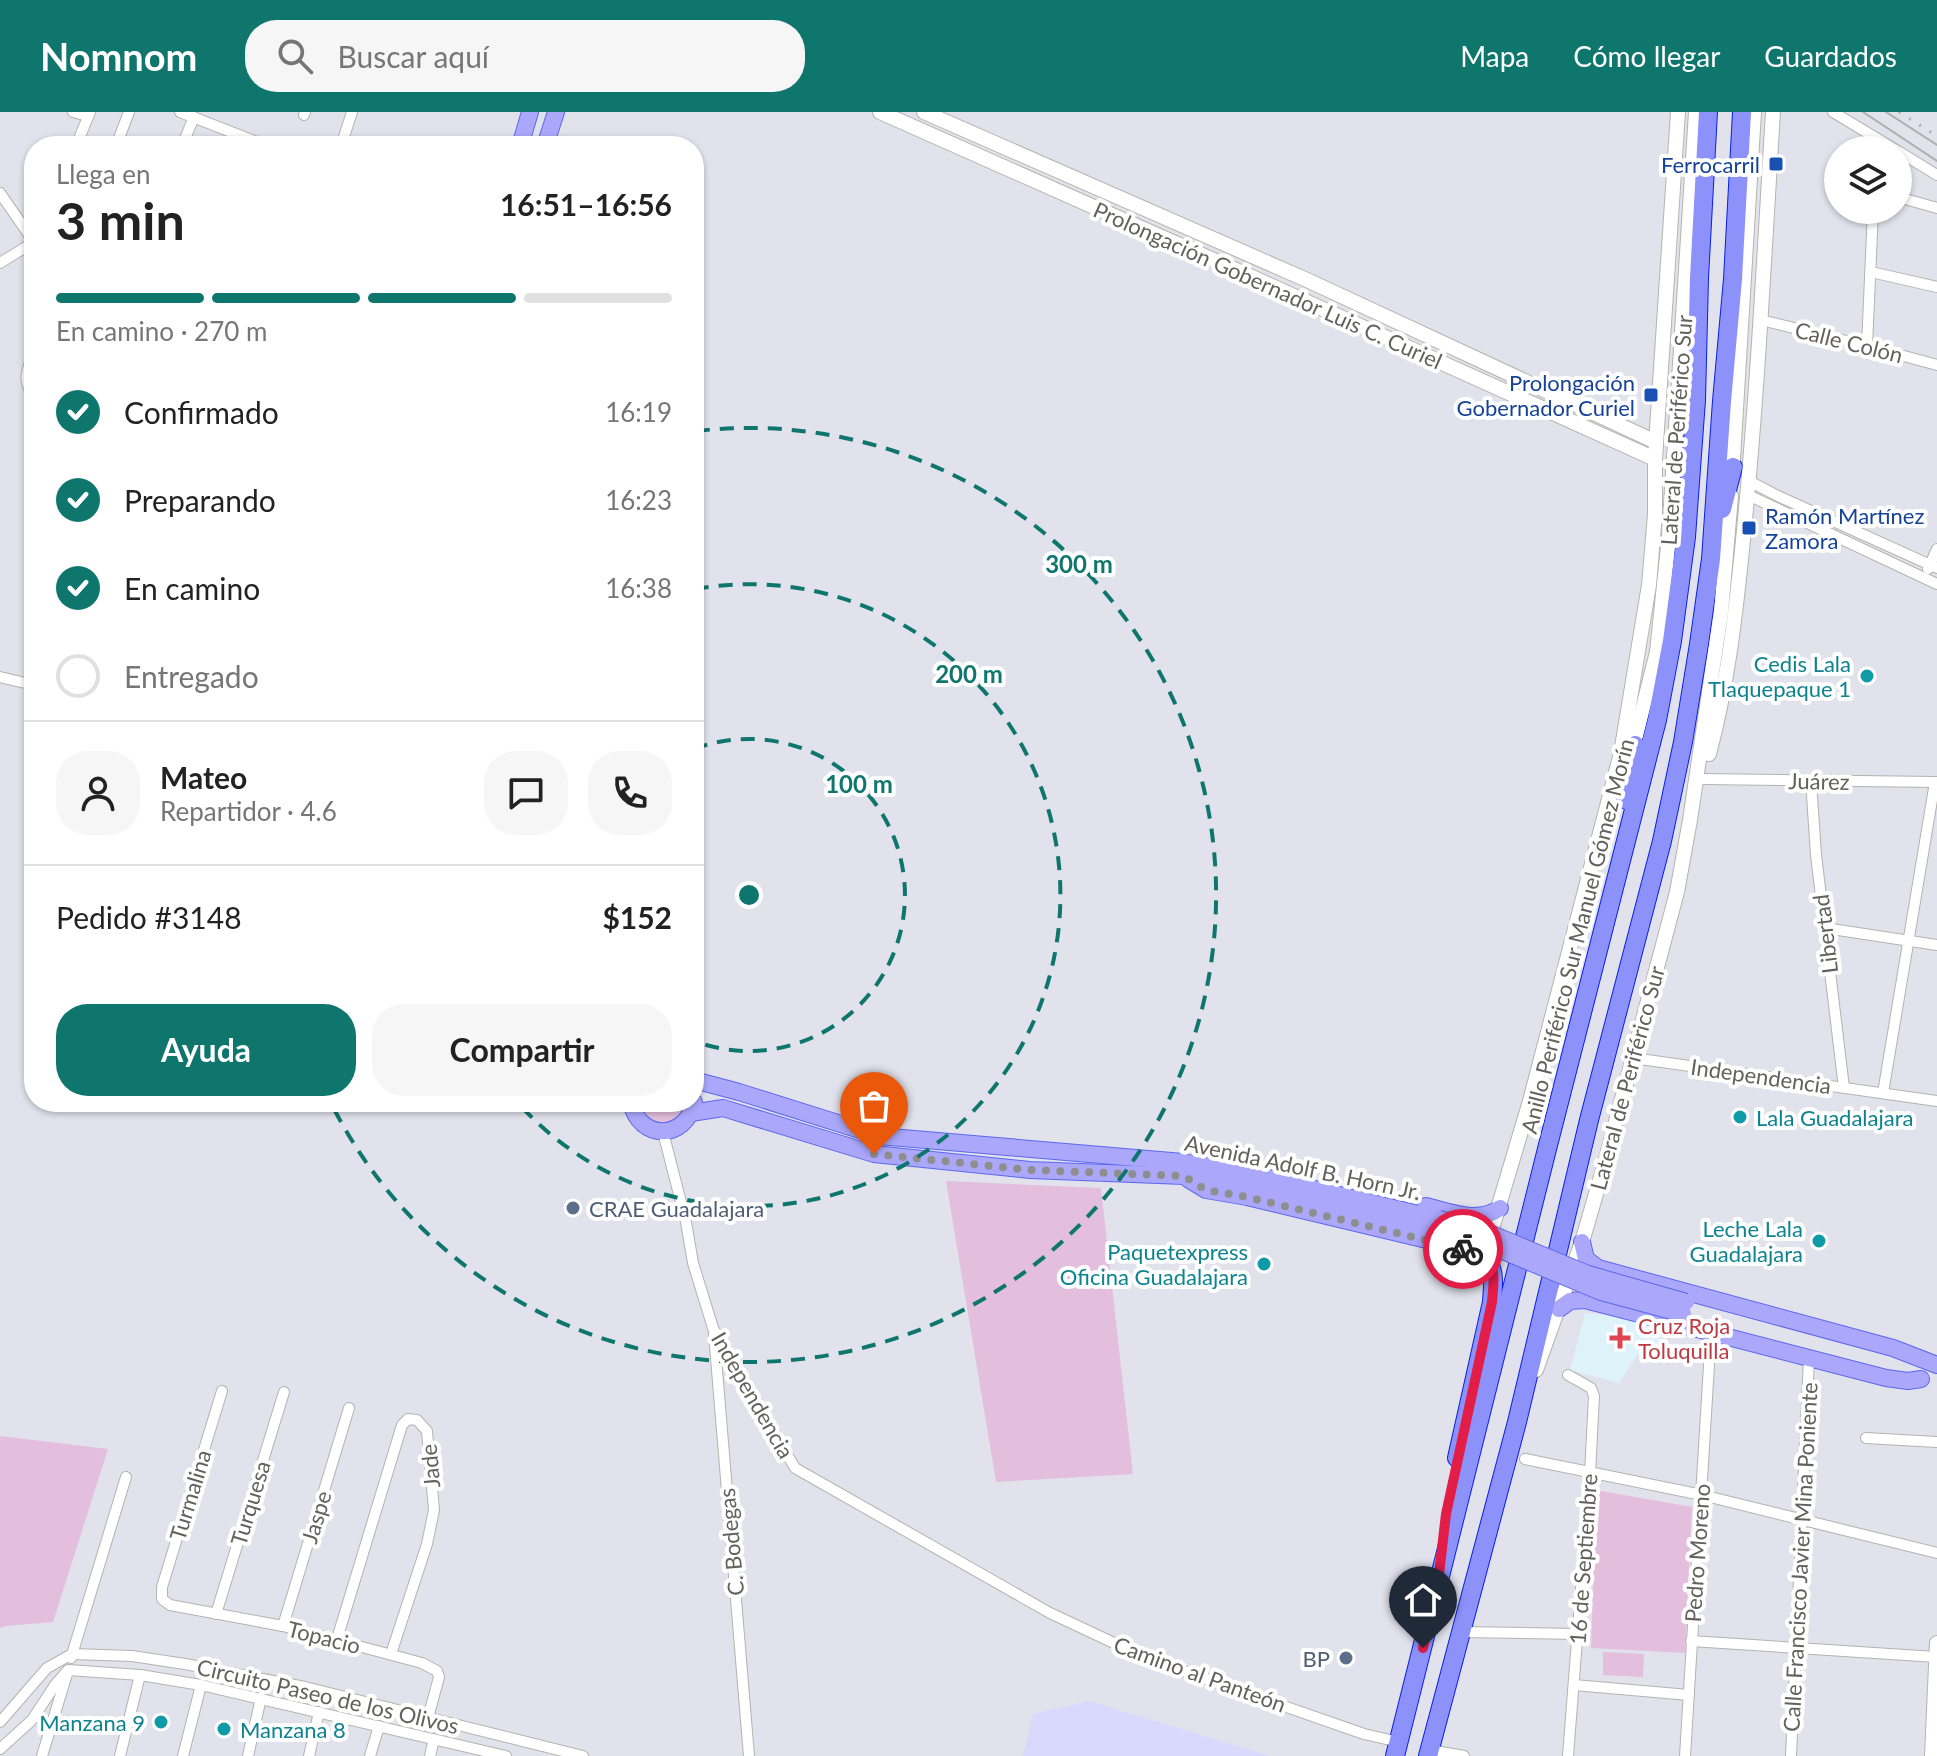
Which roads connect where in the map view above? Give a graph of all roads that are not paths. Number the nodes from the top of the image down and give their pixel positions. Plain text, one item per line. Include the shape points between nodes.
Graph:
1 (73, 112) edge
2 (129, 112) edge
3 (180, 112) edge
4 (352, 112) edge
5 (530, 112) edge
6 (556, 112) edge
7 (880, 112) edge
8 (924, 112) edge
9 (1678, 112) edge
10 (1696, 112) edge
11 (1708, 112) edge
12 (1742, 112) edge
13 (1754, 112) edge
14 (1773, 112) edge
15 (1833, 112) edge
16 (89, 114) edge
17 (194, 117) junction
18 (80, 136) edge
19 (120, 136) edge
20 (186, 136) edge
21 (236, 136) edge
22 (344, 136) edge
23 (523, 136) edge
24 (548, 136) edge
25 (1873, 136) edge
26 (1912, 159) edge
27 (1937, 175) edge
28 (0, 193) edge
29 (1912, 201) edge
30 (1937, 208) edge
31 (1873, 224) edge
32 (24, 228) edge
33 (24, 248) edge
34 (0, 263) edge
35 (1871, 272) junction
36 (1937, 287) edge
37 (1761, 320) junction
38 (1867, 346) junction
39 (1937, 365) edge
40 (1656, 442) junction
41 (1655, 459) junction
42 (1733, 467) junction
43 (1749, 488) junction
44 (1937, 549) edge
45 (1711, 559) junction
46 (1934, 566) edge
47 (1924, 578) junction
48 (1937, 584) edge
49 (0, 677) edge
50 (24, 683) edge
51 (1635, 745) junction
52 (1702, 779) junction
53 (1811, 781) junction
54 (1936, 782) edge
55 (1690, 820) junction
56 (1604, 822) junction
57 (1609, 910) junction
58 (1825, 928) junction
59 (1908, 940) junction
60 (1937, 945) edge
61 (1633, 1058) junction
62 (704, 1083) edge
63 (1844, 1088) junction
64 (1883, 1093) junction
65 (1937, 1101) edge
66 (704, 1107) edge
67 (634, 1112) edge
68 (689, 1112) edge
69 (663, 1132) junction
70 (1183, 1169) junction
71 (1500, 1208) junction
72 (1464, 1215) junction
73 (1582, 1242) junction
74 (1456, 1247) junction
75 (1484, 1256) junction
76 (1624, 1276) junction
77 (1673, 1289) junction
78 (1617, 1308) junction
79 (1684, 1308) junction
80 (1559, 1309) junction
81 (1664, 1321) junction
82 (713, 1328) junction
83 (1710, 1349) dead end
84 (1809, 1358) junction
85 (1937, 1367) edge
86 (1568, 1375) dead end
87 (1929, 1381) edge
88 (222, 1391) dead end
89 (284, 1392) dead end
90 (349, 1408) dead end
91 (1517, 1422) junction
92 (1866, 1438) dead end
93 (1937, 1442) edge
94 (1525, 1459) dead end
95 (1590, 1473) junction
96 (126, 1477) dead end
97 (1702, 1495) junction
98 (1802, 1519) junction
99 (1937, 1553) edge
100 (1438, 1583) junction
101 (1008, 1588) joint
102 (162, 1599) joint
103 (216, 1614) junction
104 (283, 1626) junction
105 (1460, 1632) junction
106 (1578, 1634) junction
107 (337, 1639) junction
108 (1691, 1641) junction
109 (1937, 1643) edge
110 (1795, 1648) junction
111 (72, 1654) junction
112 (391, 1654) junction
113 (1936, 1657) edge
114 (68, 1670) junction
115 (140, 1675) junction
116 (201, 1685) junction
117 (1574, 1685) junction
118 (305, 1687) junction
119 (1689, 1695) junction
120 (261, 1698) junction
121 (300, 1707) junction
122 (319, 1712) junction
123 (428, 1718) junction
124 (0, 1722) edge
125 (379, 1726) junction
126 (434, 1739) junction
127 (0, 1749) edge
128 (1397, 1749) edge
129 (1429, 1753) edge
130 (491, 1754) edge
131 (42, 1756) edge
132 (120, 1756) edge
133 (183, 1756) edge
134 (248, 1756) edge
135 (309, 1756) edge
136 (370, 1756) edge
137 (430, 1756) edge
138 (506, 1756) edge
139 (583, 1756) edge
140 (749, 1756) edge
141 (1464, 1756) edge
142 (1568, 1756) edge
143 (1685, 1756) edge
144 (1791, 1756) edge
145 (1932, 1756) edge

1 - 16 street
2 - 19 street
3 - 17 street
4 - 22 street
5 - 23 main road
6 - 24 main road
7 - 41 street, Prolongación Gobernador Luis C. Curiel
8 - 40 street, Prolongación Gobernador Luis C. Curiel via 1296,275
9 - 40 street
10 - 51 street, Lateral de Periférico Sur via 1664,598
11 - 57 highway, Anillo Periférico Sur Manuel Gómez Morín via 1696,400 1683,555 1657,720
12 - 45 highway
13 - 42 street
14 - 37 street
15 - 25 street
16 - 18 street
17 - 20 street
17 - 21 street
26 - 27 street
28 - 32 street
29 - 30 street
31 - 35 street
33 - 34 street
35 - 36 street
35 - 38 street
37 - 38 street, Calle Colón
37 - 43 street
38 - 39 street, Calle Colón
40 - 41 street
41 - 56 street via 1649,585
42 - 45 highway
42 - 55 street via 1721,612
43 - 46 street
43 - 47 street
43 - 52 street via 1725,682
44 - 46 street
45 - 91 highway via 1662,841
46 - 47 street
47 - 48 street
49 - 50 street
51 - 56 street, Lateral de Periférico Sur
51 - 57 highway
52 - 53 street, Juárez
52 - 55 street
53 - 54 street, Juárez
53 - 58 street, Libertad
54 - 59 street
55 - 61 street, Lateral de Periférico Sur via 1677,892
56 - 71 street
57 - 100 highway, Anillo Periférico Sur Manuel Gómez Morín
58 - 59 street
58 - 63 street, Libertad
59 - 60 street
59 - 64 street
61 - 63 street, Independencia
61 - 73 street, Lateral de Periférico Sur
62 - 70 main road, Avenida Adolf B. Horn Jr. via 879,1136
63 - 64 street, Independencia
64 - 65 street, Independencia
66 - 70 main road, Avenida Adolf B. Horn Jr. via 723,1108 874,1154 1030,1170
67 - 69 main road via 638,1120
68 - 69 main road via 680,1127
69 - 82 street, Independencia
70 - 72 main road via 1211,1157
70 - 74 main road via 1206,1190
70 - 79 main road, Avenida Adolf B. Horn Jr., bridge via 1437,1225 1601,1292
71 - 72 main road via 1491,1215
71 - 75 street
72 - 74 main road via 1466,1232
73 - 76 main road via 1591,1264
73 - 80 street, Lateral de Periférico Sur
74 - 75 main road
75 - 100 highway via 1494,1275 1492,1302 1446,1514
76 - 77 main road
76 - 78 main road via 1606,1287 1606,1297
77 - 81 main road
77 - 85 main road via 1893,1348
78 - 80 main road via 1577,1300
78 - 81 main road
79 - 85 main road, Avenida Adolf B. Horn Jr.
79 - 87 main road, Avenida Adolf B. Horn Jr.
80 - 91 street, Lateral de Periférico Sur
81 - 84 main road
82 - 101 street, Independencia via 795,1468
82 - 140 street, C. Bodegas
83 - 97 street, Pedro Moreno
84 - 87 main road via 1886,1378
84 - 98 street, Calle Francisco Javier Mina Poniente
86 - 95 street, 16 de Septiembre via 1593,1391
88 - 102 street, Turmalina
89 - 103 street, Turquesa
90 - 104 street, Jaspe
91 - 105 highway
92 - 93 street
94 - 95 street
95 - 97 street
95 - 106 street, 16 de Septiembre
96 - 111 street
97 - 98 street
97 - 108 street, Pedro Moreno
98 - 99 street
98 - 110 street, Calle Francisco Javier Mina Poniente
100 - 128 highway, Anillo Periférico Sur Manuel Gómez Morín
101 - 128 street, Camino al Panteón via 1146,1658
102 - 103 street, Topacio
103 - 104 street, Topacio
104 - 107 street, Topacio
105 - 106 street
105 - 129 highway
106 - 117 street, 16 de Septiembre
107 - 112 street, Topacio
107 - 112 street, Jade via 402,1425 417,1420 427,1431 434,1510
108 - 110 street
108 - 119 street, Pedro Moreno
109 - 113 street
110 - 113 street
110 - 144 street, Calle Francisco Javier Mina Poniente
111 - 114 street
111 - 118 street, Circuito Paseo de los Olivos via 132,1656
111 - 124 street via 47,1668
112 - 123 street, Topacio via 437,1671
113 - 145 street
114 - 115 street, Circuito Paseo de los Olivos
114 - 127 street via 32,1720
114 - 131 street
115 - 116 street, Circuito Paseo de los Olivos
115 - 132 street
116 - 120 street, Circuito Paseo de los Olivos
116 - 133 street
117 - 119 street
117 - 142 street, 16 de Septiembre
118 - 121 street
118 - 123 street, Circuito Paseo de los Olivos
119 - 143 street, Pedro Moreno
120 - 121 street, Circuito Paseo de los Olivos
120 - 134 street
121 - 122 street, Circuito Paseo de los Olivos
122 - 125 street, Circuito Paseo de los Olivos
122 - 135 street
123 - 139 street, Circuito Paseo de los Olivos
125 - 126 street, Circuito Paseo de los Olivos
125 - 136 street
126 - 130 street, Circuito Paseo de los Olivos
126 - 137 street
129 - 141 street
130 - 138 street, Circuito Paseo de los Olivos

